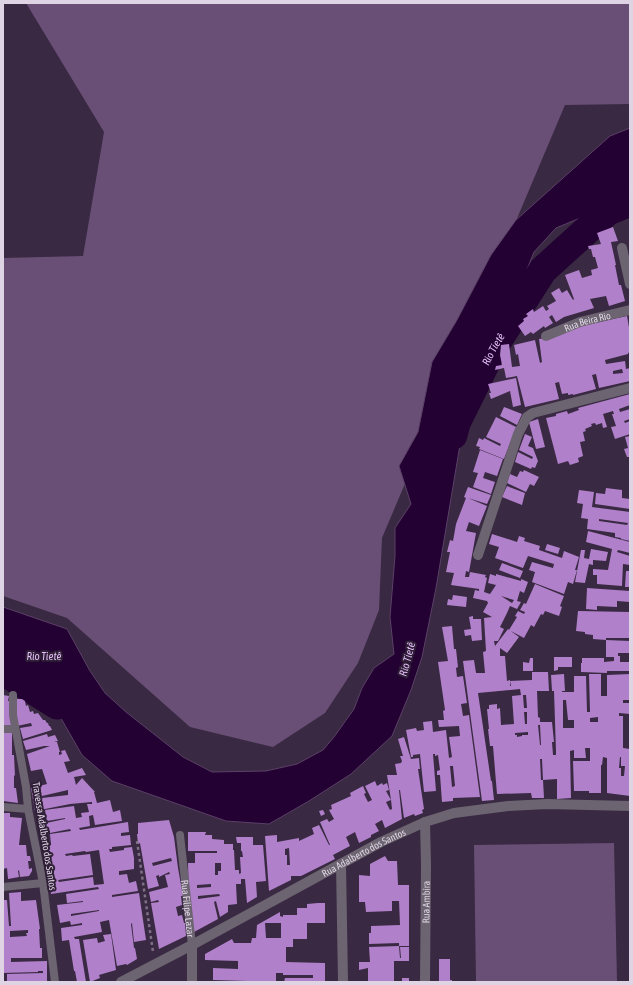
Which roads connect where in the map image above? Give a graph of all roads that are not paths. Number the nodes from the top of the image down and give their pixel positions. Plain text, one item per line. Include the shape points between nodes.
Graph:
1 (622, 248) dead end
2 (630, 284) edge
3 (630, 310) edge
4 (546, 336) dead end
5 (630, 388) edge
6 (478, 555) dead end
7 (13, 694) dead end
8 (3, 729) edge
9 (15, 729) junction
10 (630, 806) edge
11 (3, 807) edge
12 (28, 809) junction
13 (425, 822) junction
14 (180, 835) dead end
15 (341, 864) junction
16 (43, 883) junction
17 (3, 887) edge
18 (192, 945) junction
19 (55, 982) edge
20 (121, 982) edge
21 (192, 982) edge
22 (343, 982) edge
23 (425, 982) edge

1 - 2 street
3 - 4 street, Rua Beira Rio via 580,322
5 - 6 street via 533,413 527,417 518,434
7 - 9 lane, Travessa Adalberto dos Santos
8 - 9 lane
9 - 12 lane, Travessa Adalberto dos Santos
10 - 13 street, Rua Adalberto dos Santos via 508,806 454,813
11 - 12 lane
12 - 16 lane, Travessa Adalberto dos Santos
13 - 15 street, Rua Adalberto dos Santos
13 - 23 street, Rua Ambira
14 - 18 lane, Rua Filipe Lazar
15 - 18 street, Rua Adalberto dos Santos
15 - 22 street
16 - 17 lane
16 - 19 lane, Travessa Adalberto dos Santos
18 - 20 street, Rua Adalberto dos Santos
18 - 21 street, Rua Filipe Lazar

